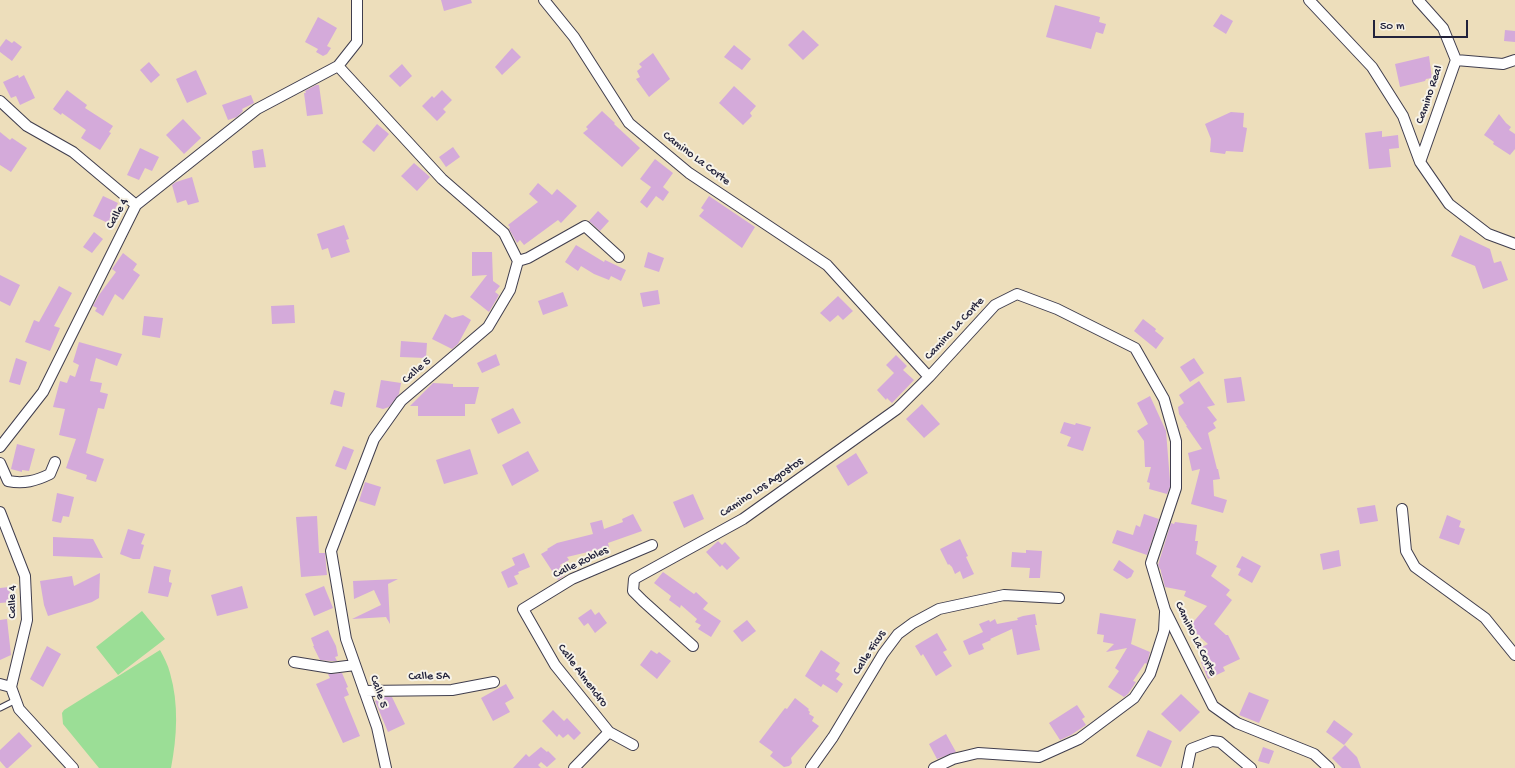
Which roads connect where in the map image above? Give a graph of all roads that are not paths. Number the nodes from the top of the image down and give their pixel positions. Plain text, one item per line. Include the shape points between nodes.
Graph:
1 (357, 0) edge
2 (544, 0) edge
3 (1309, 0) edge
4 (1418, 0) edge
5 (1456, 60) junction
6 (1515, 60) edge
7 (338, 66) junction
8 (0, 102) edge
9 (1420, 162) junction
10 (136, 205) junction
11 (1515, 244) edge
12 (620, 257) dead end
13 (518, 261) junction
14 (929, 377) junction
15 (0, 447) edge
16 (55, 462) dead end
17 (0, 463) edge
18 (1402, 509) dead end
19 (0, 512) edge
20 (652, 545) dead end
21 (1059, 598) dead end
22 (523, 609) joint
23 (1165, 610) junction
24 (693, 646) dead end
25 (1515, 655) edge
26 (294, 662) dead end
27 (355, 665) junction
28 (494, 682) dead end
29 (0, 684) edge
30 (11, 687) junction
31 (364, 691) junction
32 (16, 700) junction
33 (0, 708) edge
34 (609, 732) junction
35 (633, 745) dead end
36 (73, 768) edge
37 (386, 768) edge
38 (574, 768) edge
39 (811, 768) edge
40 (934, 768) edge
41 (1187, 768) edge
42 (1251, 768) edge
43 (1329, 768) edge

1 - 7 street via 357,42
2 - 14 street, Camino La Corte via 574,37 629,123 689,173 827,265
3 - 9 street via 1372,67 1402,116
4 - 5 street, Camino Real via 1443,28
5 - 6 street via 1503,64
5 - 9 street, Camino Real
7 - 10 street, Calle 4 via 257,109
7 - 13 street via 442,179 504,233
8 - 10 street via 27,126 74,152
9 - 11 street via 1449,204 1488,234
10 - 15 street, Calle 4 via 44,392
12 - 13 street via 585,226
13 - 27 street, Calle 5 via 510,290 488,327 401,401 374,439 331,551 346,639
14 - 23 street, Camino La Corte via 995,305 1017,294 1057,309 1135,348 1164,399 1176,441 1176,488 1152,563
14 - 24 street, Camino Los Agostos via 897,409 743,519 634,579 634,591
16 - 17 street via 50,474 39,480 20,483 8,481
18 - 25 street via 1406,551 1415,567 1485,618
19 - 30 street, Calle 4 via 26,576 27,620
20 - 22 street, Calle Robles via 572,580
21 - 39 street, Calle Ficus via 1004,595 939,609 913,623 898,634 833,738
22 - 34 street, Calle Almendro via 555,665
23 - 40 street via 1164,631 1150,674 1134,698 1079,739 1039,757 978,753 953,759
23 - 43 street, Camino La Corte via 1213,706 1237,723 1314,754
26 - 27 street via 331,668
27 - 31 street, Calle 5
28 - 31 street, Calle 5A via 452,690
29 - 30 street
30 - 32 street
31 - 37 street, Calle 5 via 377,727
32 - 33 lane
32 - 36 street via 19,709
34 - 35 street, Calle Almendro
34 - 38 street
41 - 42 street via 1191,749 1212,741 1220,742

